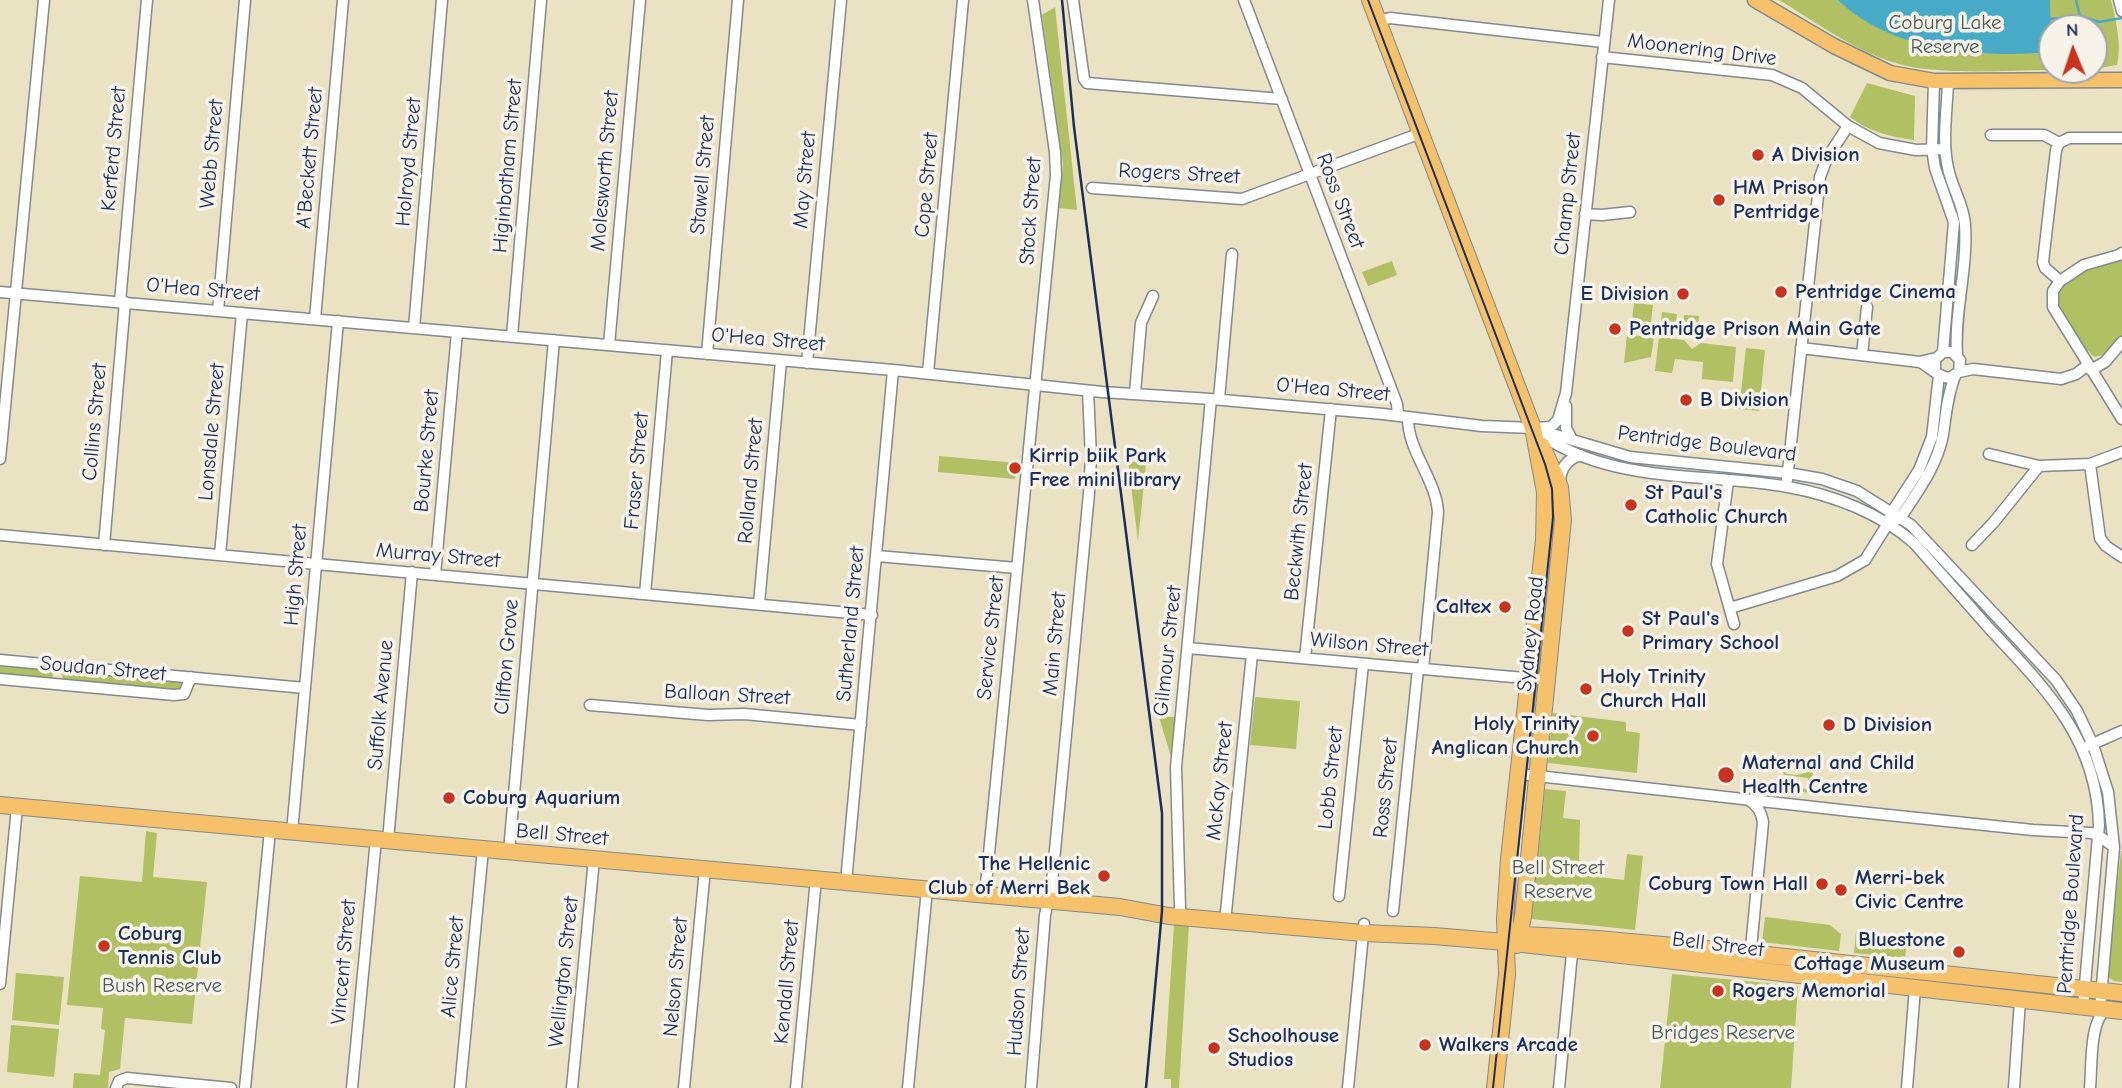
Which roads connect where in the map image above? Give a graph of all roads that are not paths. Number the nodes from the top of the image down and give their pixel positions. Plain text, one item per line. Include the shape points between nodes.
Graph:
1 (44, 0) edge
2 (147, 0) edge
3 (245, 0) edge
4 (343, 0) edge
5 (442, 0) edge
6 (541, 0) edge
7 (640, 0) edge
8 (738, 0) edge
9 (841, 0) edge
10 (963, 0) edge
11 (1033, 0) edge
12 (1073, 0) edge
13 (1244, 0) edge
14 (1370, 0) edge
15 (1609, 0) edge
16 (1755, 0) edge
17 (2119, 0) edge
18 (2122, 11) edge
19 (1378, 21) junction
20 (1603, 42) junction
21 (1602, 57) junction
22 (2122, 70) edge
23 (2116, 80) edge
24 (1941, 81) junction
25 (1282, 99) junction
26 (1848, 127) junction
27 (1421, 133) junction
28 (1991, 135) dead end
29 (2122, 138) edge
30 (2059, 144) junction
31 (1932, 149) junction
32 (1945, 149) junction
33 (1308, 174) junction
34 (1092, 188) dead end
35 (1630, 212) dead end
36 (1585, 214) junction
37 (2122, 253) edge
38 (1232, 254) dead end
39 (2060, 281) junction
40 (0, 292) edge
41 (15, 293) junction
42 (1153, 296) dead end
43 (122, 302) junction
44 (1867, 307) dead end
45 (218, 311) junction
46 (242, 313) junction
47 (315, 319) junction
48 (338, 321) junction
49 (414, 328) junction
50 (457, 332) junction
51 (512, 336) junction
52 (554, 340) junction
53 (2122, 342) edge
54 (609, 345) junction
55 (1801, 348) junction
56 (667, 351) junction
57 (707, 354) junction
58 (1862, 355) junction
59 (1959, 358) junction
60 (781, 361) junction
61 (807, 363) junction
62 (1938, 364) junction
63 (2089, 367) junction
64 (1973, 369) junction
65 (893, 370) junction
66 (928, 373) junction
67 (1957, 374) junction
68 (1035, 385) junction
69 (1088, 391) junction
70 (1135, 393) junction
71 (1566, 393) junction
72 (1215, 399) junction
73 (1331, 410) junction
74 (1403, 416) junction
75 (2122, 419) edge
76 (1532, 428) junction
77 (1571, 438) junction
78 (2122, 452) edge
79 (1989, 454) dead end
80 (1581, 455) junction
81 (0, 459) edge
82 (2090, 464) junction
83 (2039, 467) junction
84 (1788, 473) junction
85 (1728, 481) junction
86 (1786, 486) junction
87 (1560, 487) junction
88 (1896, 514) junction
89 (1887, 525) junction
90 (0, 535) edge
91 (104, 545) junction
92 (1972, 545) dead end
93 (220, 555) junction
94 (877, 556) junction
95 (2122, 557) edge
96 (316, 564) junction
97 (1017, 568) junction
98 (412, 572) junction
99 (435, 575) junction
100 (532, 584) junction
101 (645, 594) junction
102 (1983, 602) junction
103 (759, 604) junction
104 (1730, 608) junction
105 (1973, 610) junction
106 (872, 615) junction
107 (1734, 624) dead end
108 (1188, 648) junction
109 (1252, 654) junction
110 (1305, 658) junction
111 (0, 660) edge
112 (1363, 664) junction
113 (1420, 669) junction
114 (191, 677) junction
115 (0, 679) edge
116 (1530, 679) junction
117 (1547, 680) junction
118 (304, 688) junction
119 (590, 705) dead end
120 (2072, 715) junction
121 (861, 725) junction
122 (2122, 731) edge
123 (2087, 747) junction
124 (1520, 774) junction
125 (1538, 775) junction
126 (1749, 800) junction
127 (1784, 804) junction
128 (0, 805) edge
129 (17, 807) junction
130 (1763, 822) junction
131 (270, 830) junction
132 (292, 832) junction
133 (2118, 833) edge
134 (2098, 835) junction
135 (382, 840) junction
136 (483, 849) junction
137 (2117, 849) edge
138 (509, 851) junction
139 (594, 859) junction
140 (705, 869) junction
141 (816, 880) junction
142 (846, 882) junction
143 (927, 889) junction
144 (985, 894) junction
145 (1339, 895) dead end
146 (1048, 900) junction
147 (1120, 907) junction
148 (1180, 908) junction
149 (1392, 911) dead end
150 (1226, 912) junction
151 (1363, 929) junction
152 (1512, 939) junction
153 (1573, 943) junction
154 (1672, 953) junction
155 (1751, 953) junction
156 (1749, 970) junction
157 (0, 984) edge
158 (1915, 988) junction
159 (2093, 989) junction
160 (2122, 993) edge
161 (2020, 1000) junction
162 (2100, 1008) edge
163 (116, 1088) edge
164 (231, 1088) edge
165 (245, 1088) edge
166 (352, 1088) edge
167 (460, 1088) edge
168 (572, 1088) edge
169 (684, 1088) edge
170 (796, 1088) edge
171 (908, 1088) edge
172 (1031, 1088) edge
173 (1348, 1088) edge
174 (1495, 1088) edge
175 (1559, 1088) edge
176 (1907, 1088) edge
177 (2014, 1088) edge
178 (2090, 1088) edge

1 - 41 street
2 - 43 street, Kerferd Street
3 - 45 street, Webb Street
4 - 47 street, A'Beckett Street
5 - 49 street, Holroyd Street
6 - 51 street, Higinbotham Street
7 - 54 street, Molesworth Street
8 - 57 street, Stawell Street
9 - 61 street, May Street
10 - 66 street, Cope Street
11 - 68 street, Stock Street via 1056,164
12 - 25 street via 1085,81
13 - 25 street, Ross Street
14 - 19 highway, Sydney Road
15 - 20 street, Champ Street
16 - 24 main road via 1890,73
17 - 18 street
19 - 20 street via 1390,18
19 - 27 highway, Sydney Road
20 - 21 street, Champ Street
21 - 26 street, Moonering Drive via 1772,75 1802,88
21 - 36 street, Champ Street
22 - 23 street
23 - 24 main road
24 - 31 street
24 - 32 street
25 - 33 street, Ross Street
26 - 31 street, Moonering Drive via 1879,143
26 - 55 street via 1820,177
27 - 33 street, Rogers Street
27 - 76 highway, Sydney Road
28 - 30 street via 2044,135
29 - 30 street via 2069,138
30 - 39 street via 2043,262
31 - 32 street, Moonering Drive
31 - 62 street via 1954,222
32 - 59 street via 1965,223 1956,337
33 - 34 street, Rogers Street via 1237,200
33 - 74 street, Ross Street
35 - 36 street
36 - 71 street, Champ Street
37 - 39 street via 2084,265
38 - 72 street, Gilmour Street
39 - 63 street via 2053,291 2053,307
40 - 41 street, O'Hea Street
41 - 43 street, O'Hea Street
41 - 81 street
42 - 70 street via 1141,323
43 - 45 street, O'Hea Street
43 - 91 street, Collins Street
44 - 58 street
45 - 46 street, O'Hea Street
46 - 47 street, O'Hea Street
46 - 93 street, Lonsdale Street
47 - 48 street, O'Hea Street
48 - 49 street, O'Hea Street
48 - 96 street, High Street
49 - 50 street, O'Hea Street
50 - 51 street, O'Hea Street
50 - 99 street, Bourke Street
51 - 52 street, O'Hea Street
52 - 54 street, O'Hea Street
52 - 100 street, Clifton Grove
53 - 63 street via 2105,362
54 - 56 street, O'Hea Street
55 - 58 street
55 - 84 street
56 - 57 street, O'Hea Street
56 - 101 street, Fraser Street
57 - 60 street, O'Hea Street
58 - 62 street
59 - 62 street via 1952,352
59 - 64 street
59 - 67 street
60 - 61 street, O'Hea Street
60 - 103 street, Rolland Street
61 - 65 street, O'Hea Street
62 - 67 street via 1945,378
62 - 88 street via 1932,437
63 - 64 street via 2061,379
63 - 75 street
64 - 67 street
65 - 66 street, O'Hea Street
65 - 94 street, Sutherland Street
66 - 68 street, O'Hea Street
67 - 88 street via 1948,392 1942,437 1930,474
68 - 69 street, O'Hea Street
68 - 97 street, Service Street
69 - 70 street, O'Hea Street
69 - 146 street, Main Street via 1089,493
70 - 72 street, O'Hea Street
71 - 76 street, Champ Street via 1554,425
71 - 77 street, Champ Street via 1566,430
72 - 73 street, O'Hea Street
72 - 108 street, Gilmour Street
73 - 74 street, O'Hea Street
73 - 110 street, Beckwith Street
74 - 76 street, O'Hea Street
74 - 113 street, Ross Street via 1438,512
76 - 77 street, Pentridge Boulevard
76 - 80 street, Pentridge Boulevard
76 - 87 highway, Sydney Road
76 - 116 highway, Sydney Road via 1546,509
77 - 84 street, Pentridge Boulevard via 1630,457
78 - 82 street
79 - 83 street
80 - 85 street, Pentridge Boulevard via 1623,468
80 - 87 street via 1564,466
82 - 83 street
82 - 95 street via 2100,538
83 - 92 street
84 - 86 street
84 - 88 street, Pentridge Boulevard via 1857,491
85 - 86 street, Pentridge Boulevard
85 - 104 street via 1717,564
86 - 89 street, Pentridge Boulevard via 1851,505
87 - 117 highway, Sydney Road via 1563,520
88 - 89 street
88 - 102 street, Pentridge Boulevard
89 - 104 street via 1865,560 1853,569
89 - 105 street, Pentridge Boulevard via 1914,543
90 - 91 street, Murray Street
91 - 93 street, Murray Street
93 - 96 street, Murray Street
94 - 97 street
94 - 106 street, Sutherland Street
96 - 98 street, Murray Street
96 - 118 street, High Street
97 - 144 street, Service Street
98 - 99 street, Murray Street
98 - 135 street, Suffolk Avenue
99 - 100 street, Murray Street
100 - 101 street, Murray Street
100 - 138 street, Clifton Grove
101 - 103 street, Murray Street
102 - 105 street
102 - 120 street, Pentridge Boulevard via 2056,680
103 - 106 street, Murray Street
104 - 107 street
105 - 120 street, Pentridge Boulevard
106 - 121 street, Sutherland Street
108 - 109 street, Wilson Street
108 - 148 street, Gilmour Street via 1176,767
109 - 110 street, Wilson Street
109 - 150 street, McKay Street
110 - 112 street, Wilson Street
111 - 114 street, Soudan Street
112 - 113 street, Wilson Street
112 - 145 street, Lobb Street
113 - 116 street, Wilson Street
113 - 149 street, Ross Street
114 - 115 street, Soudan Street via 184,694 174,695
114 - 118 street, Soudan Street
116 - 117 street, Wilson Street
116 - 124 highway, Sydney Road
117 - 125 highway, Sydney Road
118 - 132 street, High Street
119 - 121 street, Balloan Street
120 - 123 street, Pentridge Boulevard
121 - 142 street, Sutherland Street
122 - 123 street
123 - 133 street, Pentridge Boulevard via 2108,792
123 - 134 street, Pentridge Boulevard via 2097,795
124 - 125 street
124 - 152 highway, Sydney Road via 1509,859
125 - 126 street
125 - 152 highway, Sydney Road
126 - 127 street
126 - 130 street via 1761,812
127 - 130 street via 1769,811
127 - 134 street
128 - 129 highway, Bell Street
129 - 131 highway, Bell Street
129 - 157 street
130 - 155 street
131 - 132 highway, Bell Street
131 - 165 street
132 - 135 highway, Bell Street
133 - 137 street, Pentridge Boulevard
134 - 137 street
134 - 159 street, Pentridge Boulevard
135 - 136 highway, Bell Street
135 - 166 street, Vincent Street
136 - 138 highway, Bell Street
136 - 167 street, Alice Street
137 - 159 street, Pentridge Boulevard
138 - 139 highway, Bell Street
139 - 140 highway, Bell Street
139 - 168 street, Wellington Street
140 - 141 highway, Bell Street
140 - 169 street, Nelson Street
141 - 142 highway, Bell Street
141 - 170 street, Kendall Street
142 - 143 highway, Bell Street
143 - 144 highway, Bell Street
143 - 171 street
144 - 146 highway, Bell Street
146 - 147 highway, Bell Street
146 - 172 street, Hudson Street
147 - 148 highway, Bell Street
147 - 151 highway, Bell Street via 1169,916
148 - 150 highway, Bell Street
150 - 151 highway, Bell Street
151 - 152 highway, Bell Street
151 - 173 street
152 - 153 highway, Bell Street
152 - 174 highway, Sydney Road
153 - 154 highway, Bell Street
153 - 175 street
154 - 155 highway, Bell Street
154 - 156 highway, Bell Street
155 - 156 street
155 - 159 highway, Bell Street
156 - 158 highway, Bell Street
158 - 161 highway, Bell Street
158 - 176 street
159 - 160 highway, Bell Street
159 - 162 street, Pentridge Boulevard
159 - 162 street, Pentridge Boulevard
161 - 162 highway, Bell Street
161 - 177 street
162 - 178 street
163 - 164 street via 127,1078

